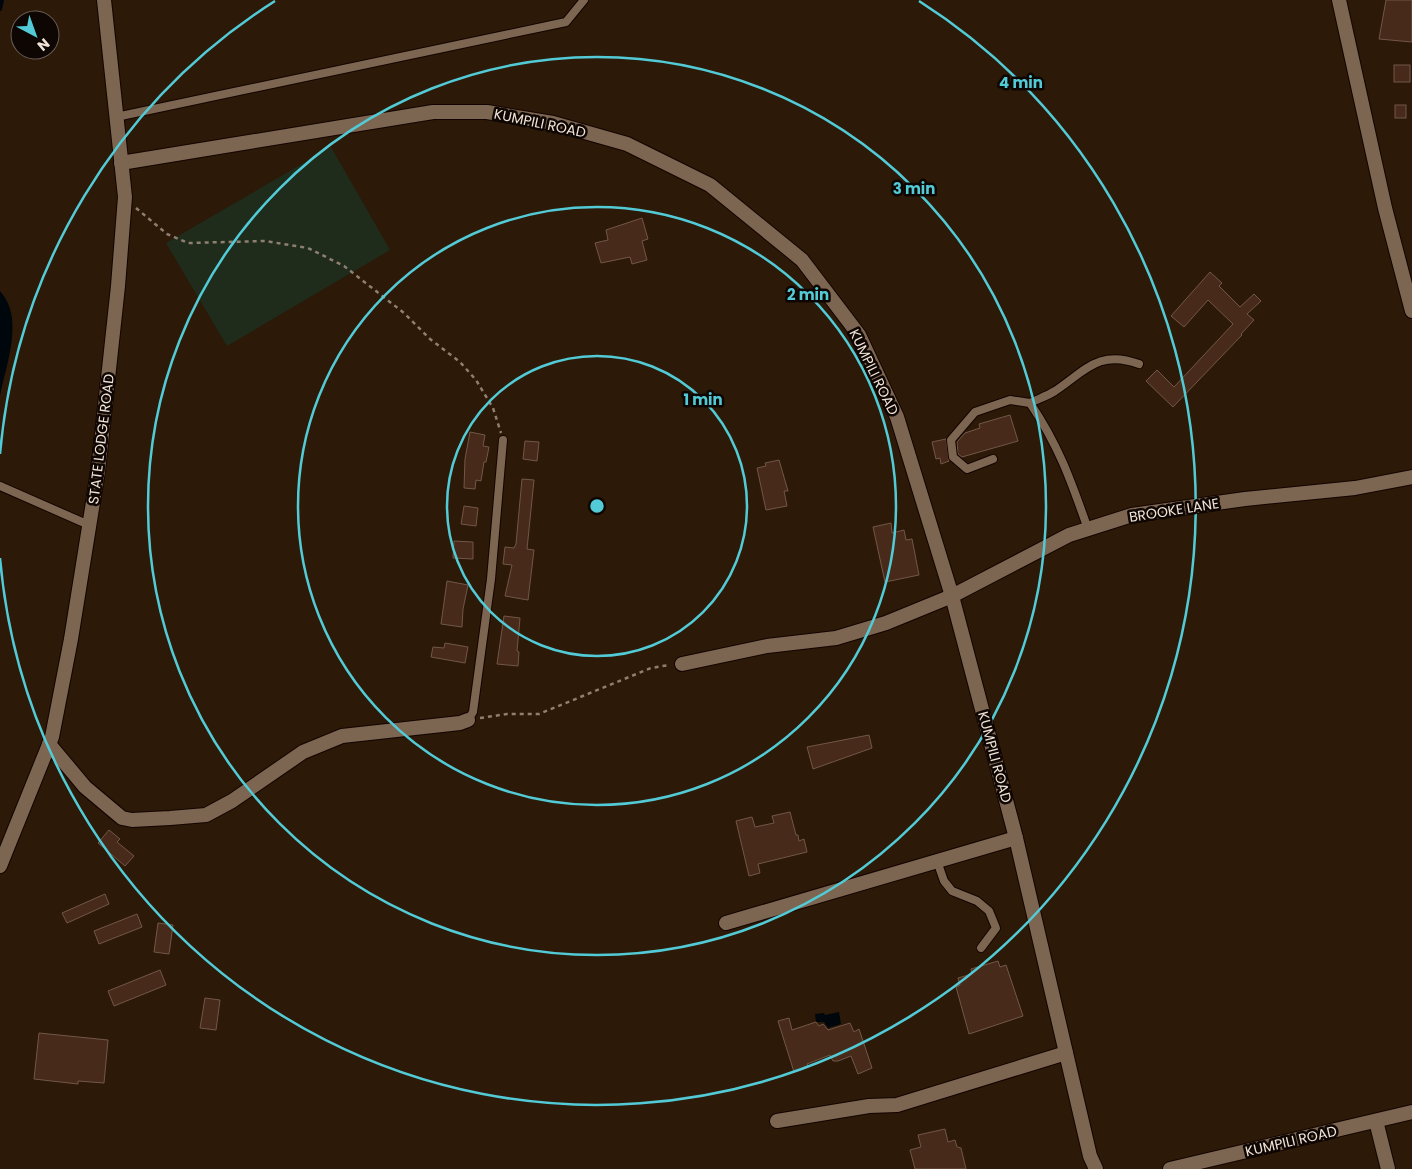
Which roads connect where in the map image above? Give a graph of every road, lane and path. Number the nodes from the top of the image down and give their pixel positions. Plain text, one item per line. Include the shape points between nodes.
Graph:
1 (104, 0) edge
2 (584, 0) edge
3 (1340, 0) edge
4 (116, 117) junction
5 (121, 163) junction
6 (125, 196) junction
7 (1412, 310) edge
8 (1139, 364) dead end
9 (1030, 403) junction
10 (503, 440) joint
11 (993, 459) dead end
12 (1412, 477) edge
13 (0, 486) edge
14 (89, 525) junction
15 (1088, 529) junction
16 (952, 596) junction
17 (682, 664) joint
18 (468, 720) junction
19 (49, 744) junction
20 (1016, 838) junction
21 (937, 861) junction
22 (0, 866) edge
23 (726, 923) dead end
24 (981, 948) dead end
25 (1066, 1053) junction
26 (1412, 1112) edge
27 (777, 1121) dead end
28 (1376, 1121) junction
29 (1096, 1169) edge
30 (1170, 1169) edge
31 (1388, 1169) edge

1 - 4 street, STATE LODGE ROAD
2 - 4 lane via 566,22
3 - 7 street via 1385,208
4 - 5 street, STATE LODGE ROAD
5 - 6 street, STATE LODGE ROAD
5 - 16 street, KUMPILI ROAD via 433,112 487,112 553,123 626,144 710,185 802,260 859,335 897,417
6 - 10 path via 167,234 188,243 274,242 308,248 344,266 460,362 476,380 493,408
6 - 14 street, STATE LODGE ROAD via 98,471
8 - 9 lane via 1122,357 1092,365 1055,391
9 - 11 lane via 1010,400 975,412 951,440 953,457 967,468
9 - 15 lane via 1070,474
10 - 18 lane via 491,579 473,712
12 - 15 street, BROOKE LANE via 1355,488 1132,515
13 - 14 lane
14 - 19 street, STATE LODGE ROAD via 71,639
15 - 16 street, BROOKE LANE via 1069,535
16 - 17 street, BROOKE LANE via 886,623 836,638 767,646
16 - 20 street, KUMPILI ROAD
17 - 18 path via 651,668 539,714 507,714
18 - 19 street via 342,736 303,752 206,815 170,818 122,818 85,787
19 - 22 street, STATE LODGE ROAD
20 - 21 street
20 - 25 street, KUMPILI ROAD
21 - 23 street
21 - 24 lane via 944,881 952,891 976,900 989,911 996,928
25 - 27 street via 897,1105 869,1106
25 - 29 street, KUMPILI ROAD via 1090,1156
26 - 28 street, KUMPILI ROAD
28 - 30 street, KUMPILI ROAD
28 - 31 street

